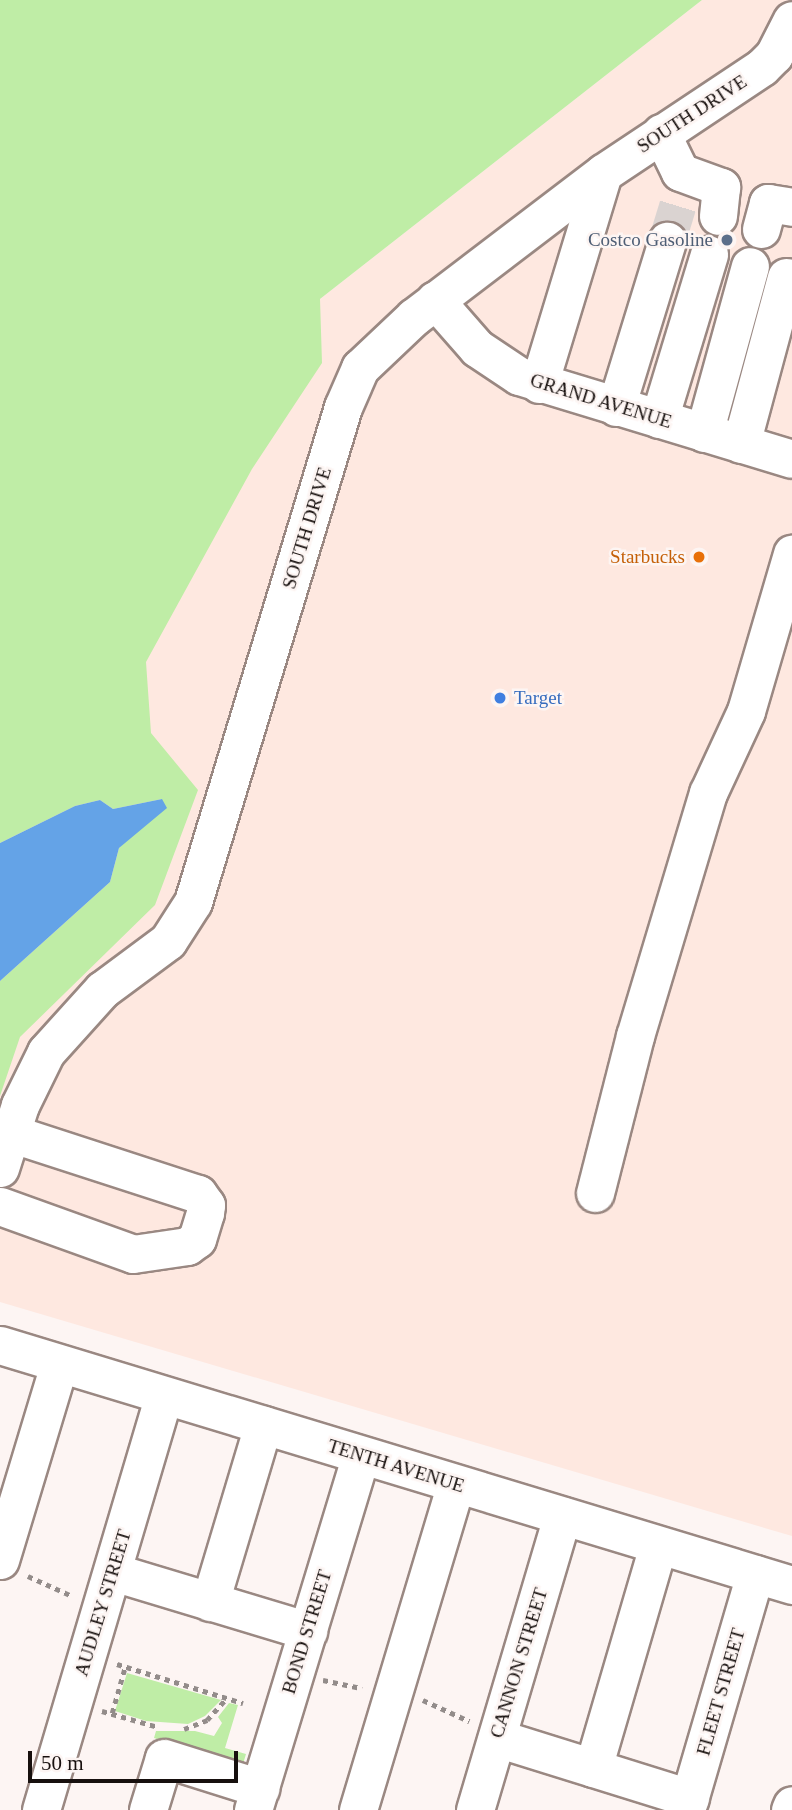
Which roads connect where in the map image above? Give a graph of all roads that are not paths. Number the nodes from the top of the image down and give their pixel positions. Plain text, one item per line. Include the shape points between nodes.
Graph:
1 (792, 20) edge
2 (661, 133) junction
3 (603, 173) junction
4 (792, 207) edge
5 (718, 216) tunnel mouth
6 (761, 229) dead end
7 (667, 242) tunnel mouth
8 (709, 254) dead end
9 (750, 266) dead end
10 (786, 277) dead end
11 (435, 300) junction
12 (539, 384) junction
13 (616, 407) junction
14 (659, 419) junction
15 (704, 433) junction
16 (741, 444) junction
17 (792, 459) edge
18 (792, 554) edge
19 (10, 1133) junction
20 (0, 1168) edge
21 (595, 1193) dead end
22 (0, 1206) edge
23 (0, 1345) edge
24 (59, 1364) junction
25 (164, 1396) junction
26 (263, 1425) junction
27 (361, 1455) junction
28 (456, 1484) junction
29 (562, 1516) junction
30 (658, 1545) junction
31 (7, 1566) edge
32 (113, 1572) junction
33 (755, 1574) junction
34 (792, 1585) edge
35 (210, 1602) junction
36 (308, 1631) junction
37 (485, 1730) junction
38 (593, 1768) junction
39 (256, 1799) edge
40 (688, 1804) edge
41 (792, 1805) edge
42 (41, 1810) edge
43 (148, 1810) edge
44 (358, 1810) edge
45 (475, 1810) edge
46 (790, 1810) edge

1 - 2 street, SOUTH DRIVE via 774,55 762,67
2 - 3 street, SOUTH DRIVE
2 - 5 street via 679,188 721,187
3 - 11 street, SOUTH DRIVE
3 - 12 street
4 - 6 street via 768,203
7 - 13 street
8 - 14 street
9 - 15 street
10 - 16 street
11 - 12 street, GRAND AVENUE via 489,358
11 - 19 street, SOUTH DRIVE via 374,352 350,387 203,877 184,922 169,942 102,990 64,1028 32,1079
12 - 13 street, GRAND AVENUE
13 - 14 street, GRAND AVENUE
14 - 15 street, GRAND AVENUE
15 - 16 street, GRAND AVENUE
16 - 17 street, GRAND AVENUE
18 - 21 street via 755,687 708,793 635,1036
19 - 20 street, SOUTH DRIVE
19 - 22 street via 198,1194 206,1205 205,1213 197,1239 187,1246 133,1254
23 - 24 street, TENTH AVENUE
24 - 25 street, TENTH AVENUE
24 - 31 street
25 - 26 street, TENTH AVENUE
25 - 32 street, AUDLEY STREET
26 - 27 street, TENTH AVENUE
26 - 35 street
27 - 28 street, TENTH AVENUE
27 - 36 street, BOND STREET
28 - 29 street, TENTH AVENUE
28 - 44 street
29 - 30 street, TENTH AVENUE
29 - 37 street, CANNON STREET
30 - 33 street, TENTH AVENUE
30 - 38 street
32 - 35 street
32 - 42 street, AUDLEY STREET
33 - 34 street, TENTH AVENUE
33 - 40 street, FLEET STREET
35 - 36 street
36 - 39 street, BOND STREET
37 - 38 street
37 - 45 street, CANNON STREET
38 - 40 street
39 - 43 street via 164,1758
41 - 46 street

